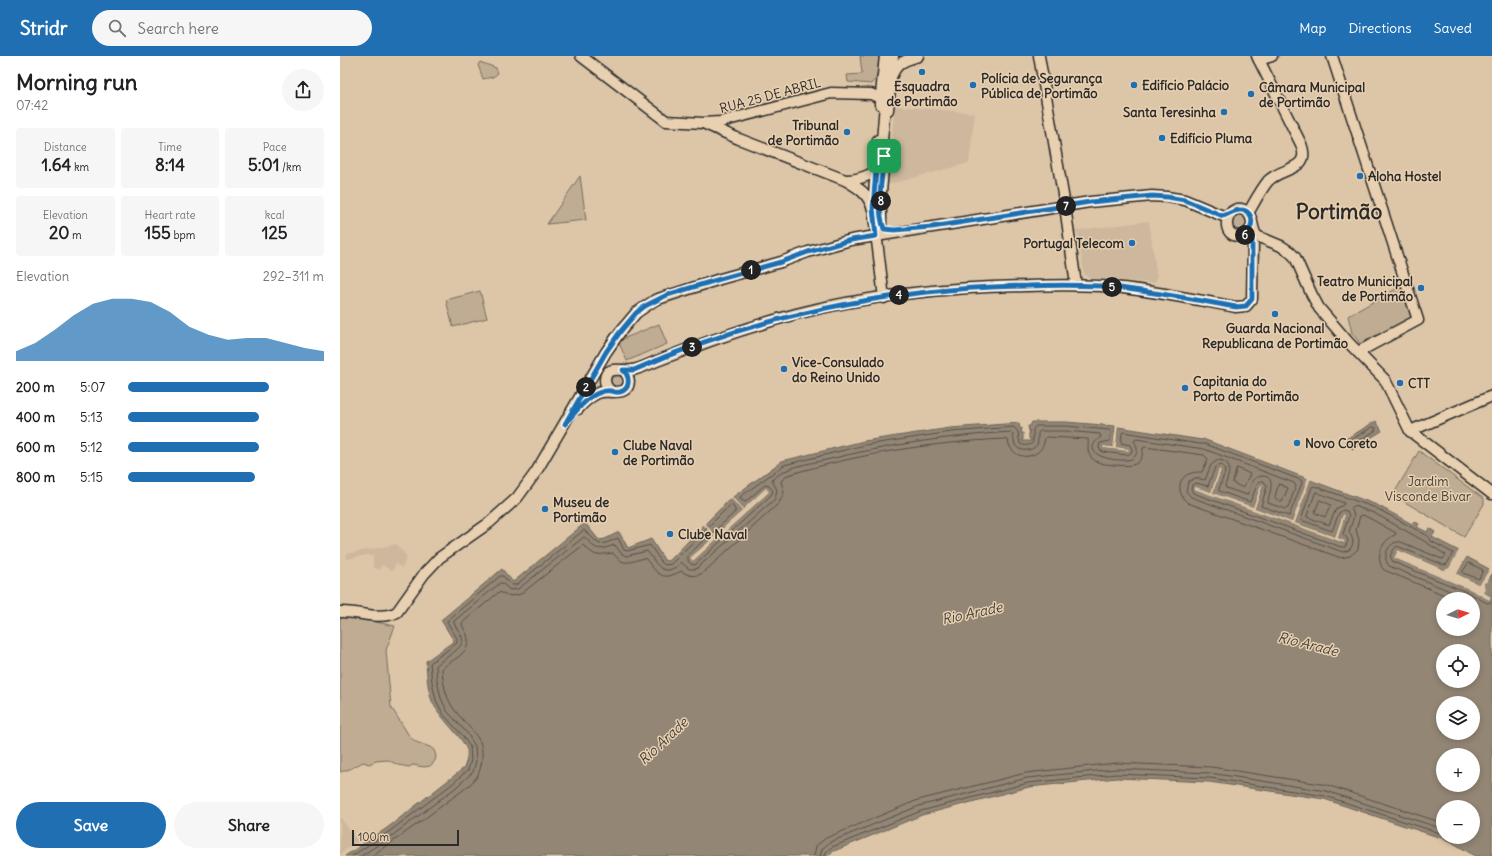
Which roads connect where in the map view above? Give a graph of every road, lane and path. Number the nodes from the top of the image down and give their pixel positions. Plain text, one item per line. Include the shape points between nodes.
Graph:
1 (581, 56) edge
2 (885, 56) edge
3 (894, 56) edge
4 (1039, 56) edge
5 (1272, 56) edge
6 (1332, 56) edge
7 (916, 57) edge
8 (1258, 58) edge
9 (891, 80) junction
10 (882, 88) junction
11 (871, 94) junction
12 (881, 98) junction
13 (703, 123) junction
14 (884, 156) junction
15 (876, 170) junction
16 (845, 180) junction
17 (1065, 206) junction
18 (873, 208) junction
19 (1231, 213) junction
20 (1248, 213) junction
21 (881, 222) junction
22 (1252, 226) junction
23 (932, 227) junction
24 (1245, 234) junction
25 (879, 236) junction
26 (1076, 285) junction
27 (886, 297) junction
28 (606, 352) junction
29 (1358, 352) junction
30 (623, 370) junction
31 (606, 377) junction
32 (611, 391) junction
33 (1492, 396) edge
34 (576, 405) junction
35 (565, 424) junction
36 (1410, 431) junction
37 (1492, 494) edge
38 (340, 612) edge

1 - 13 street, RUA 25 DE ABRIL via 666,121
2 - 10 street
3 - 7 street
3 - 9 street
3 - 10 street via 887,64
4 - 17 street
5 - 8 street
6 - 29 street via 1418,320
7 - 9 street via 899,63
8 - 20 street via 1301,144 1304,156 1301,163 1269,181
9 - 14 street
10 - 11 street via 880,92
10 - 12 street
11 - 12 street, RUA 25 DE ABRIL
11 - 13 street, RUA 25 DE ABRIL via 831,92 720,122
12 - 14 street via 885,104 882,143
12 - 15 street
13 - 16 street
14 - 15 street
14 - 21 street
15 - 16 street via 865,177
15 - 18 street
16 - 18 street via 863,192
17 - 19 street via 1152,196 1185,200 1223,216
17 - 23 street
17 - 26 street
18 - 25 street
19 - 20 street via 1238,210
19 - 24 street via 1227,219 1228,229 1237,235
20 - 22 street
21 - 23 street via 884,229 894,230
21 - 25 street
22 - 24 street
22 - 29 street via 1257,236 1281,246 1295,257 1319,308
23 - 25 street
24 - 26 street via 1252,239 1253,244 1252,299 1246,306 1236,307 1168,295
25 - 27 street
25 - 28 street via 851,240 808,252 655,300 636,313
26 - 27 street via 986,286
27 - 30 street via 796,314 699,344 634,370
28 - 31 street
28 - 34 street
29 - 36 street via 1385,380
30 - 31 street via 615,369
30 - 32 street via 629,378 627,388 616,393
31 - 32 street via 607,388
31 - 34 street via 591,388
32 - 35 street via 591,397
33 - 36 street
34 - 35 street
35 - 38 street via 517,498 489,523 430,567 397,612 391,615 372,616
36 - 37 street

